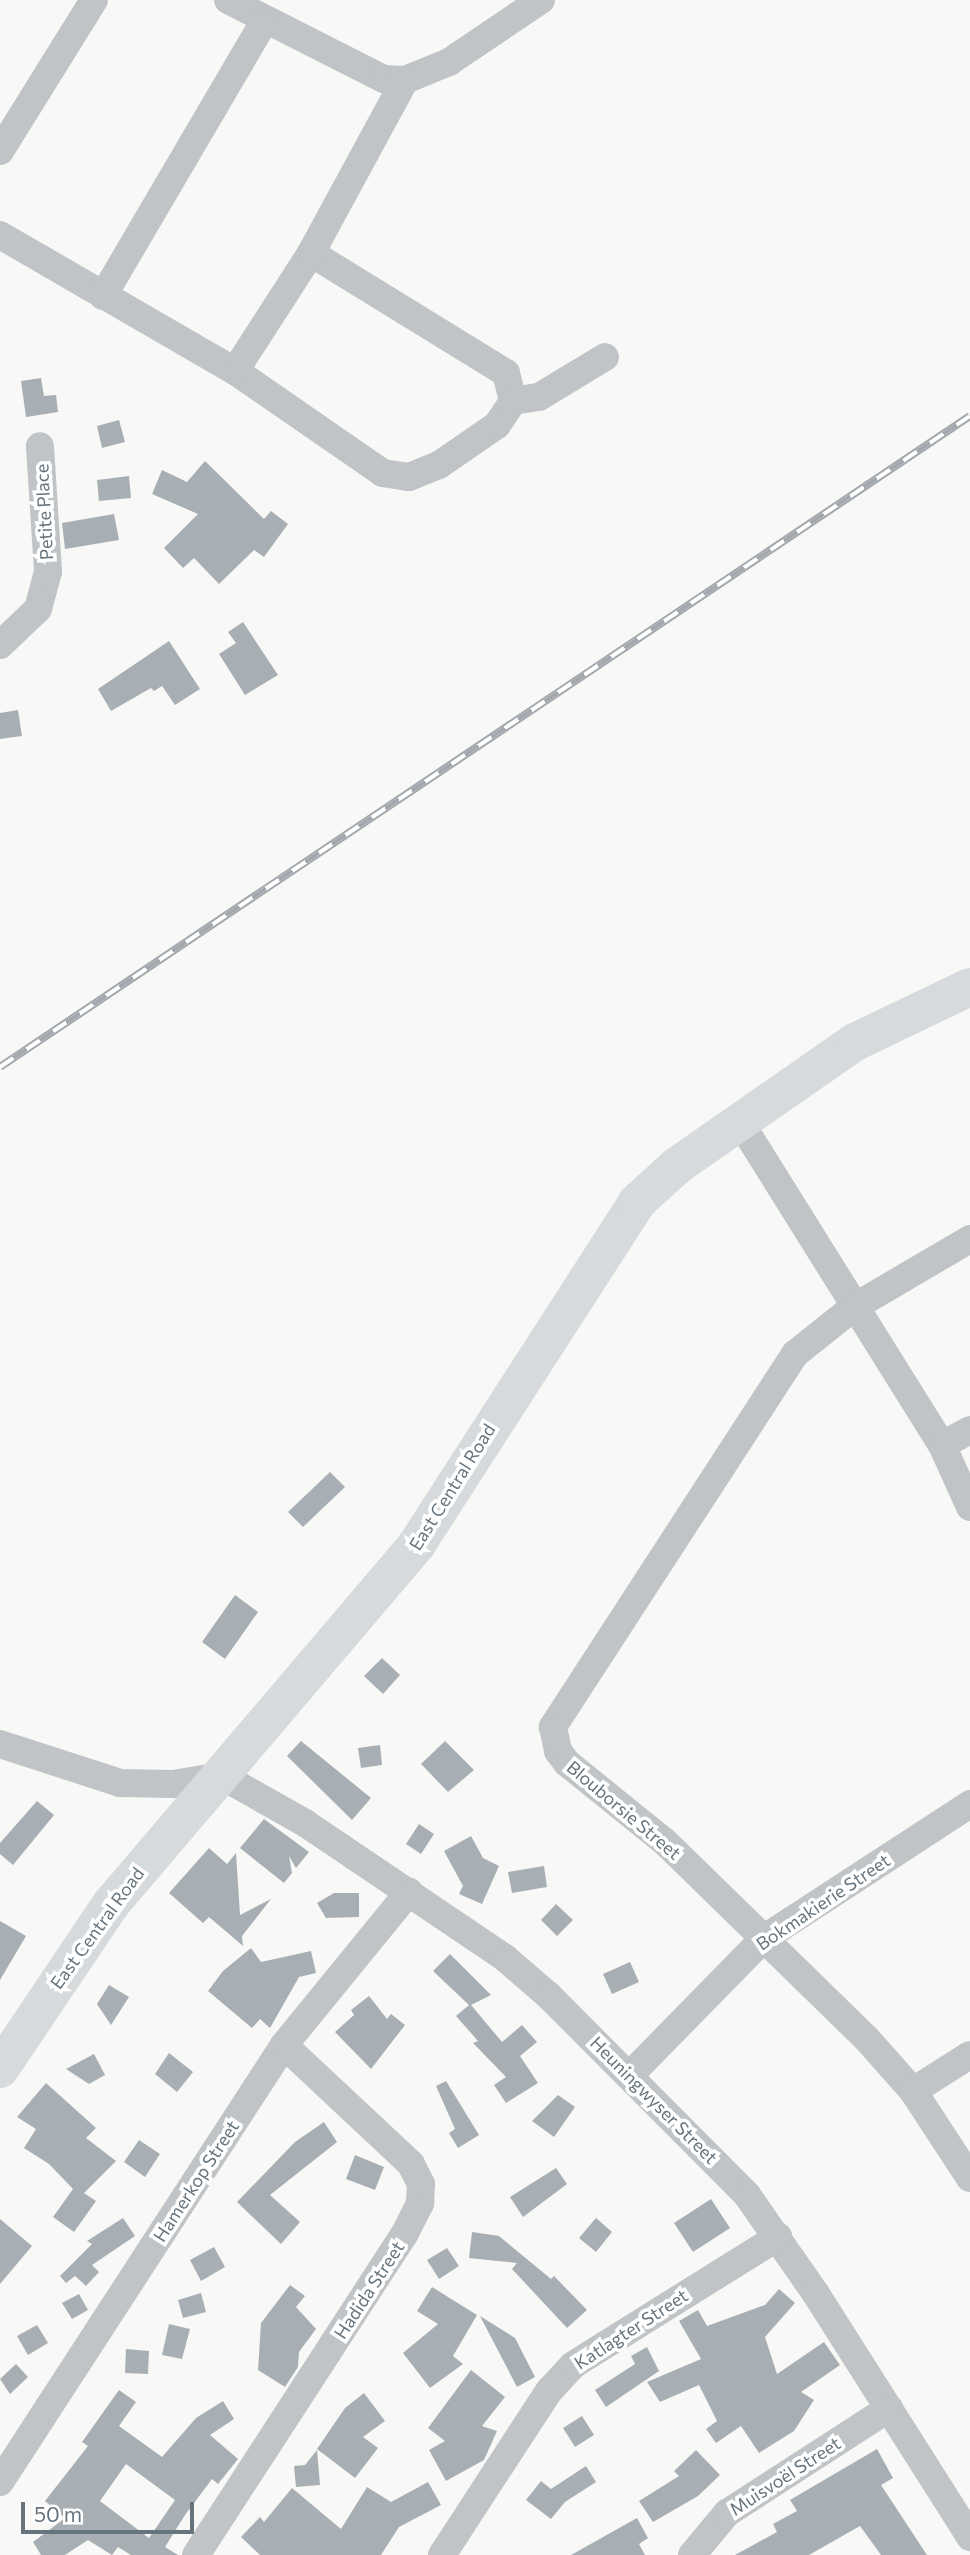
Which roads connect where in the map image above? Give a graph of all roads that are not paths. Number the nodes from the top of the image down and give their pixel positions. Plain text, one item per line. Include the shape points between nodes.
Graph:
1 (94, 0) edge
2 (228, 0) edge
3 (541, 0) edge
4 (264, 22) junction
5 (405, 80) junction
6 (0, 151) edge
7 (0, 235) edge
8 (311, 253) junction
9 (103, 296) junction
10 (605, 357) dead end
11 (235, 372) junction
12 (513, 401) junction
13 (40, 446) dead end
14 (0, 645) edge
15 (970, 987) edge
16 (740, 1122) junction
17 (970, 1239) edge
18 (854, 1307) junction
19 (970, 1430) edge
20 (942, 1445) junction
21 (970, 1507) edge
22 (0, 1744) edge
23 (222, 1776) junction
24 (970, 1804) edge
25 (409, 1892) junction
26 (763, 1939) junction
27 (284, 2045) junction
28 (970, 2055) edge
29 (0, 2069) edge
30 (630, 2075) junction
31 (913, 2091) junction
32 (970, 2178) edge
33 (778, 2237) junction
34 (889, 2408) junction
35 (0, 2482) edge
36 (970, 2537) edge
37 (196, 2555) edge
38 (443, 2555) edge
39 (692, 2555) edge

1 - 6 street
2 - 4 street
3 - 5 street via 449,62
4 - 5 street via 384,79
4 - 9 street
5 - 8 street
7 - 9 street
8 - 11 street
8 - 12 street via 482,355 506,373
9 - 11 street
10 - 12 street via 540,397
11 - 12 street via 383,473 409,477 439,465 498,425
13 - 14 street, Petite Place via 48,571 38,609
15 - 16 street, East Central Road via 855,1042
16 - 18 street
16 - 23 street, East Central Road via 660,1178 623,1218 417,1544
17 - 18 street
18 - 20 street
18 - 26 street, Blouborsie Street via 805,1343 783,1370 553,1727 558,1751 567,1763 665,1842
19 - 20 street
20 - 21 street
22 - 23 street via 120,1783 173,1784
23 - 25 street, Heuningwyser Street via 305,1823
23 - 29 street, East Central Road via 111,1904
24 - 26 street, Bokmakierie Street
25 - 27 street, Hamerkop Street
25 - 30 street, Heuningwyser Street via 505,1958
26 - 30 street, Bokmakierie Street
26 - 31 street, Blouborsie Street via 866,2038
27 - 35 street, Hamerkop Street
27 - 37 street, Hadida Street via 411,2164 421,2184 420,2203
28 - 31 street
30 - 33 street, Heuningwyser Street via 732,2178
31 - 32 street, Blouborsie Street
33 - 34 street, Heuningwyser Street
33 - 38 street, Katlagter Street via 586,2356 560,2378
34 - 36 street, Heuningwyser Street
34 - 39 street, Muisvoël Street via 727,2514

